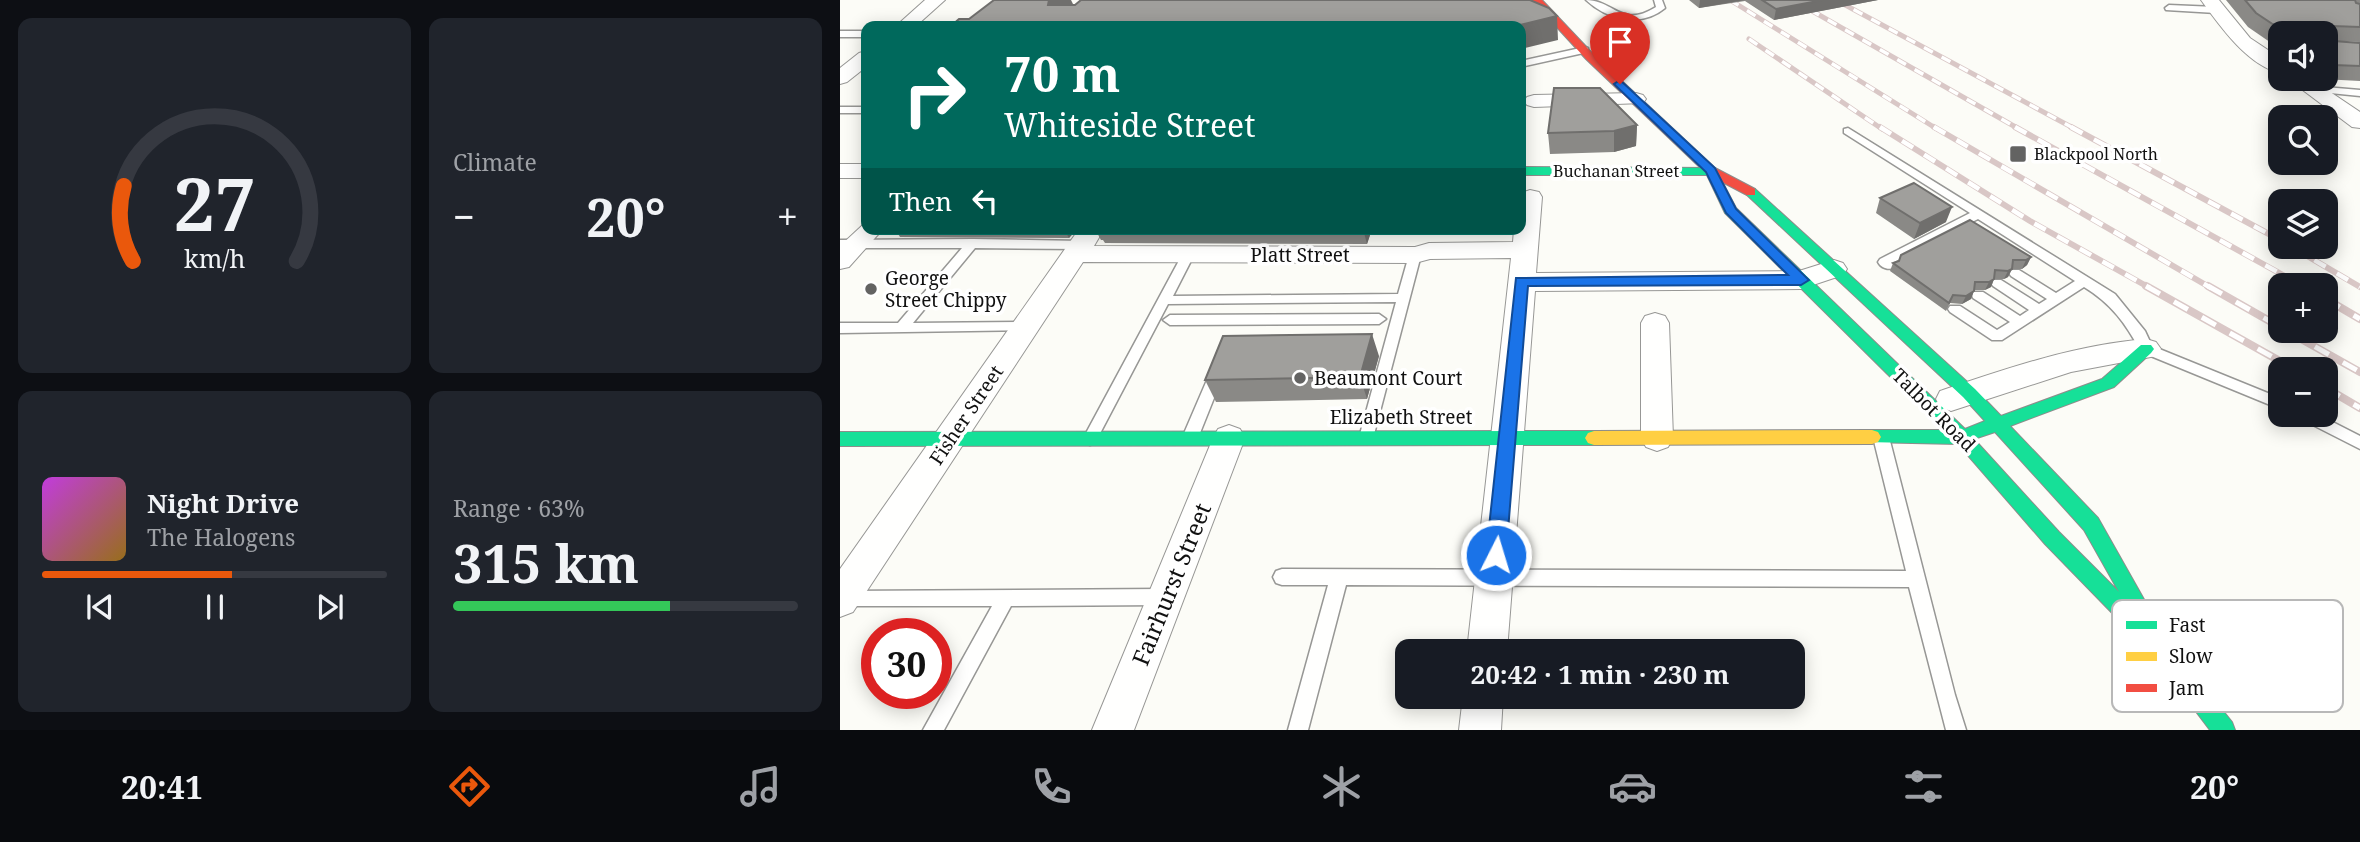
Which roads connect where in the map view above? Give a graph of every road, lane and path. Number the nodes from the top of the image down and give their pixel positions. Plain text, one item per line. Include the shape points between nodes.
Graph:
1 (936, 0) edge
2 (1537, 0) edge
3 (1590, 0) edge
4 (1657, 0) edge
5 (2169, 8) dead end
6 (2215, 8) edge
7 (2194, 19) dead end
8 (911, 21) edge
9 (840, 34) edge
10 (861, 34) edge
11 (2243, 42) junction
12 (2268, 43) edge
13 (1584, 50) junction
14 (2268, 59) edge
15 (861, 61) edge
16 (1526, 63) edge
17 (840, 78) edge
18 (2338, 89) edge
19 (2315, 91) edge
20 (2360, 93) edge
21 (1636, 99) junction
22 (1534, 101) dead end
23 (840, 110) edge
24 (861, 110) edge
25 (2360, 122) edge
26 (1848, 131) dead end
27 (840, 171) edge
28 (861, 171) edge
29 (1711, 171) junction
30 (1526, 184) edge
31 (1978, 214) junction
32 (1524, 235) edge
33 (973, 243) junction
34 (1083, 243) edge
35 (852, 245) edge
36 (1524, 250) junction
37 (1188, 255) junction
38 (1415, 255) junction
39 (1890, 265) dead end
40 (1834, 269) junction
41 (2015, 273) edge
42 (1801, 280) junction
43 (2084, 281) junction
44 (1521, 282) junction
45 (1997, 283) edge
46 (1978, 295) dead end
47 (1404, 298) junction
48 (2056, 299) junction
49 (1164, 300) junction
50 (1955, 309) dead end
51 (2039, 310) junction
52 (1379, 319) dead end
53 (1170, 320) dead end
54 (2019, 322) junction
55 (1655, 323) dead end
56 (1026, 327) junction
57 (840, 328) edge
58 (901, 328) junction
59 (2146, 349) junction
60 (1225, 356) edge
61 (1969, 393) junction
62 (2268, 399) edge
63 (1932, 406) junction
64 (1997, 424) junction
65 (2329, 427) edge
66 (1881, 437) junction
67 (1962, 437) junction
68 (1229, 438) junction
69 (1367, 438) junction
70 (1507, 438) junction
71 (1657, 438) junction
72 (840, 439) edge
73 (949, 439) junction
74 (1090, 439) junction
75 (1189, 439) junction
76 (2360, 443) edge
77 (1282, 577) dead end
78 (1339, 577) junction
79 (1494, 579) junction
80 (1916, 579) junction
81 (1166, 597) junction
82 (840, 600) edge
83 (1005, 600) junction
84 (2113, 600) edge
85 (2134, 600) edge
86 (1488, 639) edge
87 (1482, 709) edge
88 (2210, 712) edge
89 (933, 730) edge
90 (1114, 730) edge
91 (1298, 730) edge
92 (1480, 730) edge
93 (1956, 730) edge
94 (2224, 730) edge

1 - 8 street
2 - 13 main road, Talbot Road
3 - 4 lane via 1610,14 1630,18 1661,8
5 - 6 lane
6 - 7 lane
6 - 11 street
9 - 10 lane
11 - 12 street
11 - 14 street
13 - 16 lane
13 - 21 main road, Talbot Road
15 - 17 street
18 - 20 lane
19 - 25 street
21 - 22 street
21 - 29 main road, Talbot Road
23 - 24 lane
26 - 31 lane
27 - 28 street
29 - 30 main road, Buchanan Street
29 - 40 main road, Talbot Road via 1746,187
29 - 42 main road, Talbot Road via 1730,210
31 - 39 lane via 1884,262
31 - 43 lane
32 - 36 street
33 - 34 lane
33 - 35 lane
33 - 58 lane
34 - 37 street, Platt Street
34 - 56 street, Fisher Street
36 - 38 street, Platt Street
36 - 44 street
37 - 38 street, Platt Street
37 - 49 lane
38 - 47 lane
40 - 42 street
40 - 61 main road, Talbot Road
41 - 48 lane
42 - 44 street
42 - 63 main road, Talbot Road
43 - 48 lane
43 - 59 lane via 2110,297 2140,334
44 - 70 street
45 - 51 lane
46 - 54 lane
47 - 49 lane
47 - 69 lane
48 - 51 lane
49 - 74 lane
50 - 54 lane via 1997,337
51 - 54 lane
52 - 53 lane via 1238,326
55 - 71 street
56 - 58 lane
56 - 73 street, Fisher Street
57 - 58 lane
59 - 61 street, Talbot Road via 2119,350
59 - 62 lane
59 - 64 main road, Talbot Road via 2108,383
60 - 75 lane
61 - 63 street
61 - 64 main road, Talbot Road
63 - 67 main road, Talbot Road
64 - 67 main road
64 - 85 main road, Talbot Road via 2091,524
65 - 76 lane
66 - 67 main road, Elizabeth Street
66 - 71 main road, Elizabeth Street
66 - 80 lane
67 - 84 main road, Talbot Road
68 - 69 main road, Elizabeth Street
68 - 75 main road, Elizabeth Street
68 - 81 street, Fairhurst Street
69 - 70 main road, Elizabeth Street
70 - 71 main road, Elizabeth Street
70 - 79 street
72 - 73 main road, Elizabeth Street
73 - 74 main road, Elizabeth Street
73 - 82 street, Fisher Street
74 - 75 main road, Elizabeth Street
77 - 78 lane
78 - 79 lane
78 - 91 lane
79 - 80 lane
79 - 86 street
80 - 93 lane
81 - 83 lane
81 - 90 street, Fairhurst Street
82 - 83 lane
83 - 89 lane
87 - 92 street
88 - 94 main road, Talbot Road

